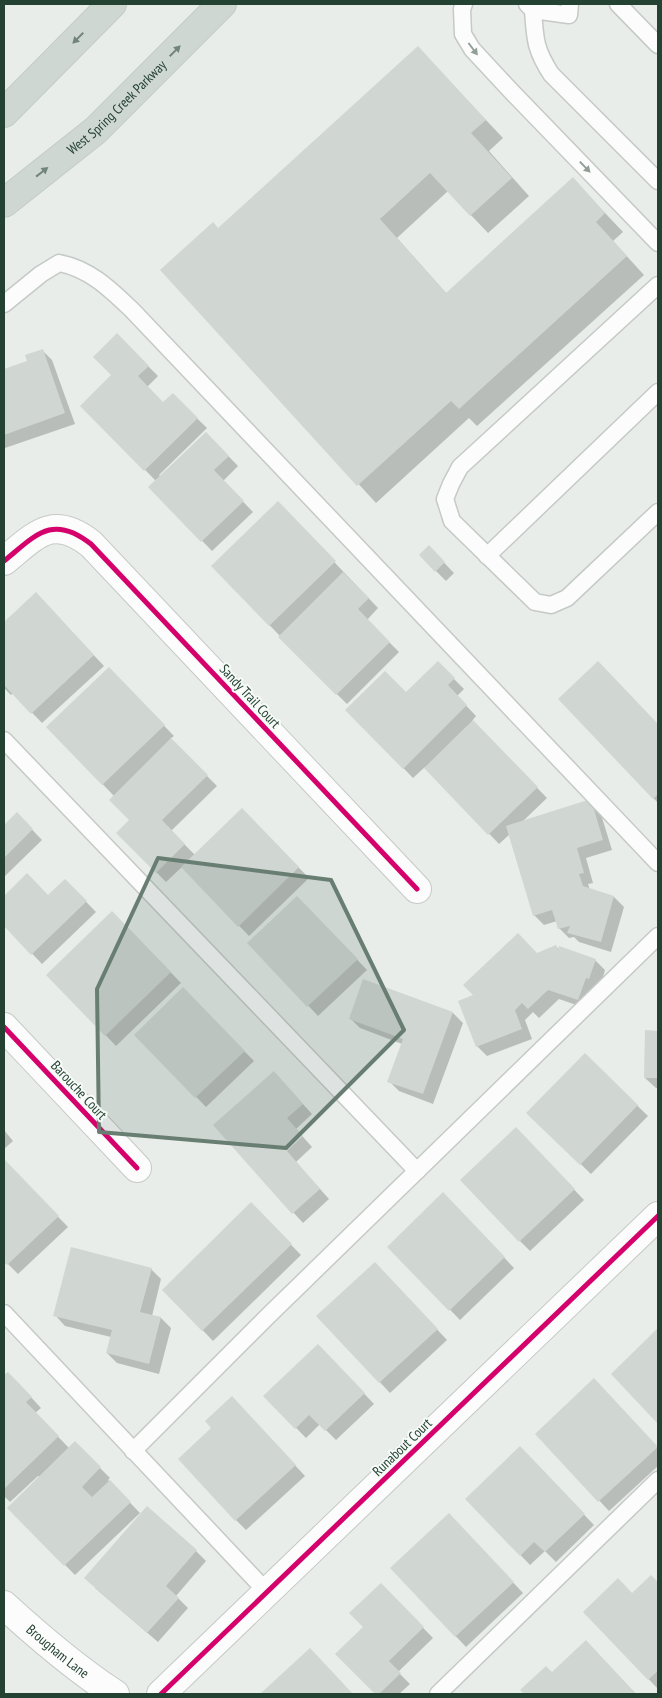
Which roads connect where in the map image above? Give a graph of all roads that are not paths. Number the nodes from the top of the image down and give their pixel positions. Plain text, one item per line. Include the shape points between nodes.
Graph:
1 (112, 4) edge
2 (222, 4) edge
3 (464, 4) edge
4 (582, 4) edge
5 (618, 4) edge
6 (530, 7) edge
7 (570, 9) edge
8 (658, 45) edge
9 (4, 113) edge
10 (658, 181) edge
11 (4, 203) edge
12 (658, 243) edge
13 (658, 285) edge
14 (4, 304) edge
15 (658, 392) edge
16 (658, 512) edge
17 (487, 556) junction
18 (4, 562) edge
19 (4, 740) edge
20 (658, 863) edge
21 (417, 889) dead end
22 (658, 936) edge
23 (4, 1027) edge
24 (137, 1168) dead end
25 (418, 1171) junction
26 (658, 1216) edge
27 (4, 1313) edge
28 (133, 1451) junction
29 (658, 1480) edge
30 (267, 1592) junction
31 (4, 1605) edge
32 (115, 1694) edge
33 (161, 1694) edge
34 (438, 1694) edge

1 -> 9 main road
11 -> 2 main road, West Spring Creek Parkway via 96,130
3 -> 12 lane via 463,34 472,49
4 - 7 lane
5 - 8 lane
6 - 7 lane
6 - 10 lane via 540,57 551,74
13 - 17 lane via 460,467 445,499 452,522
14 - 20 lane via 59,262 74,266 101,281
15 - 17 lane
16 - 17 lane via 567,598 551,605 535,602
18 - 21 street, Sandy Trail Court via 42,532 60,528 78,534
19 - 25 lane
22 - 25 lane
23 - 24 street, Barouche Court
25 - 28 lane
26 - 30 street, Runabout Court
27 - 28 lane
28 - 30 lane
29 - 34 lane
30 - 33 street, Runabout Court
31 - 32 street, Brougham Lane via 46,1644

